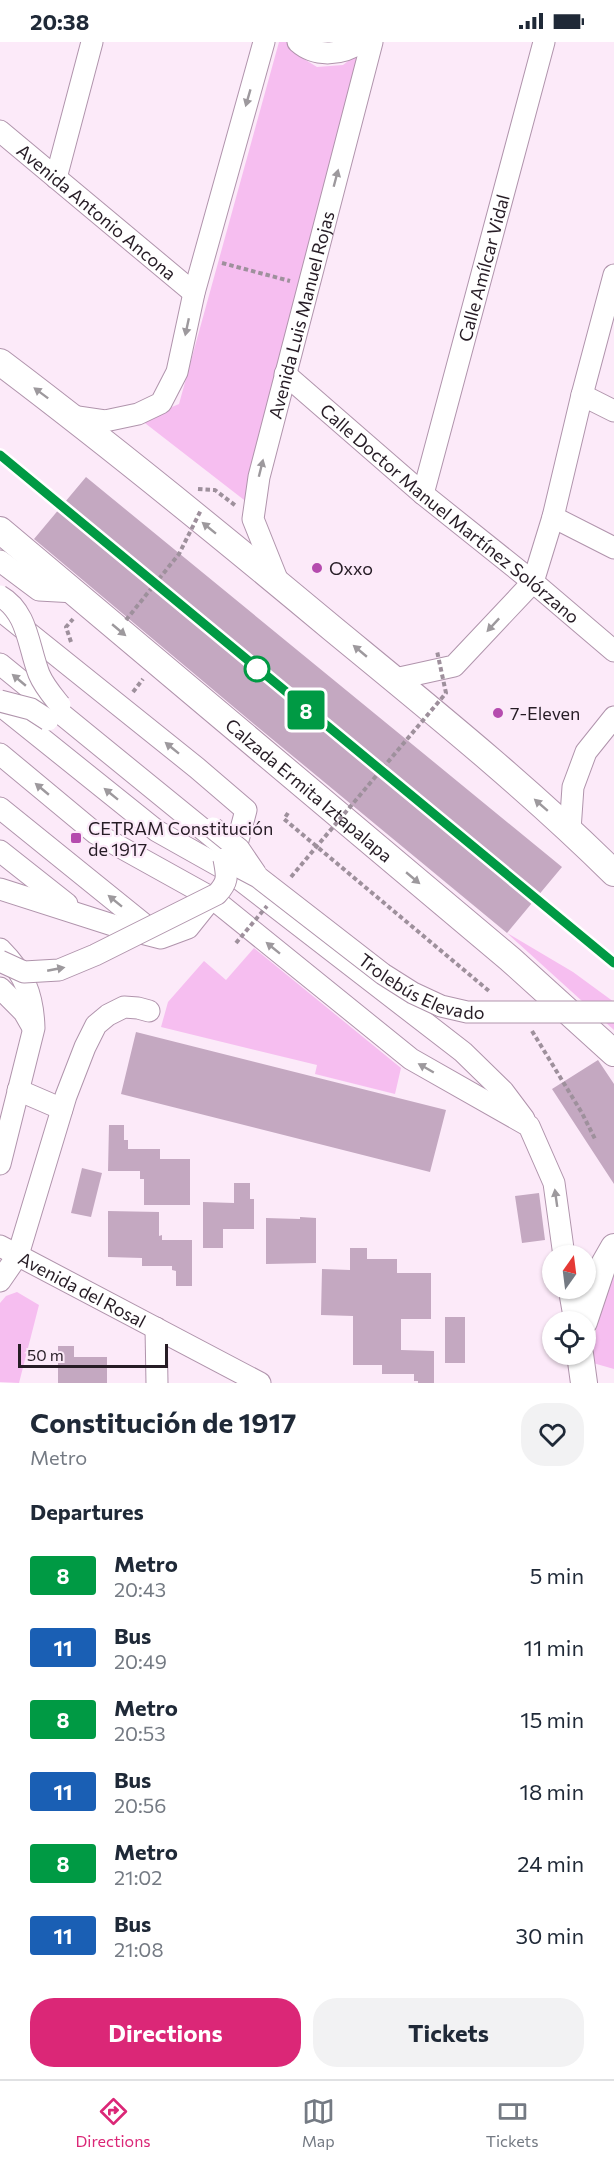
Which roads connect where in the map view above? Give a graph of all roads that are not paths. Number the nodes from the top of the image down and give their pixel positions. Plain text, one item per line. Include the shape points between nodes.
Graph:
1 (92, 42) edge
2 (264, 42) edge
3 (298, 42) edge
4 (361, 42) edge
5 (372, 42) edge
6 (544, 42) edge
7 (0, 131) edge
8 (56, 178) junction
9 (614, 275) edge
10 (194, 293) junction
11 (0, 362) edge
12 (285, 374) junction
13 (582, 395) junction
14 (614, 411) edge
15 (71, 416) junction
16 (423, 494) junction
17 (553, 517) junction
18 (0, 530) edge
19 (614, 548) edge
20 (0, 561) edge
21 (533, 582) junction
22 (279, 584) junction
23 (75, 592) junction
24 (0, 596) edge
25 (0, 610) edge
26 (614, 651) edge
27 (0, 664) edge
28 (395, 679) junction
29 (0, 703) edge
30 (614, 717) edge
31 (0, 754) edge
32 (0, 808) edge
33 (570, 830) junction
34 (0, 851) edge
35 (614, 854) edge
36 (227, 866) junction
37 (159, 869) junction
38 (614, 873) edge
39 (258, 877) junction
40 (0, 889) edge
41 (212, 898) junction
42 (77, 912) junction
43 (161, 938) junction
44 (0, 949) edge
45 (0, 962) edge
46 (0, 988) edge
47 (149, 1011) dead end
48 (614, 1012) edge
49 (34, 1029) junction
50 (614, 1053) edge
51 (18, 1090) junction
52 (64, 1103) junction
53 (530, 1126) junction
54 (0, 1164) edge
55 (562, 1245) edge
56 (614, 1247) edge
57 (9, 1251) edge
58 (0, 1281) edge
59 (588, 1311) edge
60 (156, 1328) junction
61 (582, 1365) edge
62 (157, 1383) edge
63 (260, 1383) edge
64 (584, 1383) edge

1 - 8 street
2 -> 10 street
3 - 4 street via 309,49 333,53
12 -> 5 street, Avenida Luis Manuel Rojas
6 - 16 street, Calle Amílcar Vidal
7 - 8 street, Avenida Antonio Ancona
8 - 10 street, Avenida Antonio Ancona
9 - 13 street
10 -> 15 street via 177,372 161,403 138,414 105,421
15 -> 11 main road
12 - 16 street, Calle Doctor Manuel Martínez Solórzano
22 -> 12 street, Avenida Luis Manuel Rojas via 253,519 258,477
13 - 14 street
13 - 17 street
22 -> 15 main road
16 - 21 street, Calle Doctor Manuel Martínez Solórzano
17 - 19 street
17 - 21 street
18 - 23 main road, Calzada Ermita Iztapalapa
20 - 23 street via 39,590
21 - 26 street, Calle Doctor Manuel Martínez Solórzano
21 -> 28 street via 454,666
28 -> 22 main road
23 -> 50 main road, Calzada Ermita Iztapalapa via 510,959
24 - 39 street, Trolebús Elevado, bridge via 15,608 24,624 48,692 239,849
36 -> 25 street via 246,810
36 -> 27 street via 221,844
33 -> 28 main road
36 -> 29 street via 157,831
29 - 36 street, Trolebús Elevado, bridge via 32,709 48,720
30 - 33 street via 586,752 573,787
37 -> 31 street via 95,834
43 -> 32 street
33 - 35 main road
33 - 38 main road
34 - 42 street
36 - 37 street
36 - 39 street, Trolebús Elevado, bridge
45 -> 36 street, bridge via 24,972 59,970 95,955 216,894 224,886
36 - 53 street via 463,1052 503,1091
37 - 41 street
39 - 48 street, Trolebús Elevado, bridge via 383,974 441,1006 467,1012
40 - 42 street
41 - 43 street via 188,928
53 -> 41 street via 411,1059
42 - 43 street
44 - 49 street via 14,963 27,986
46 - 49 street via 24,1012
47 - 52 street via 124,1008 96,1026
49 - 51 street
51 - 52 street
51 - 54 street
52 - 57 street
55 -> 53 street via 554,1183
56 - 59 main road via 602,1268
57 - 58 street
57 - 60 street, Avenida del Rosal
60 - 62 street
60 - 63 street, Avenida del Rosal
61 - 64 main road

